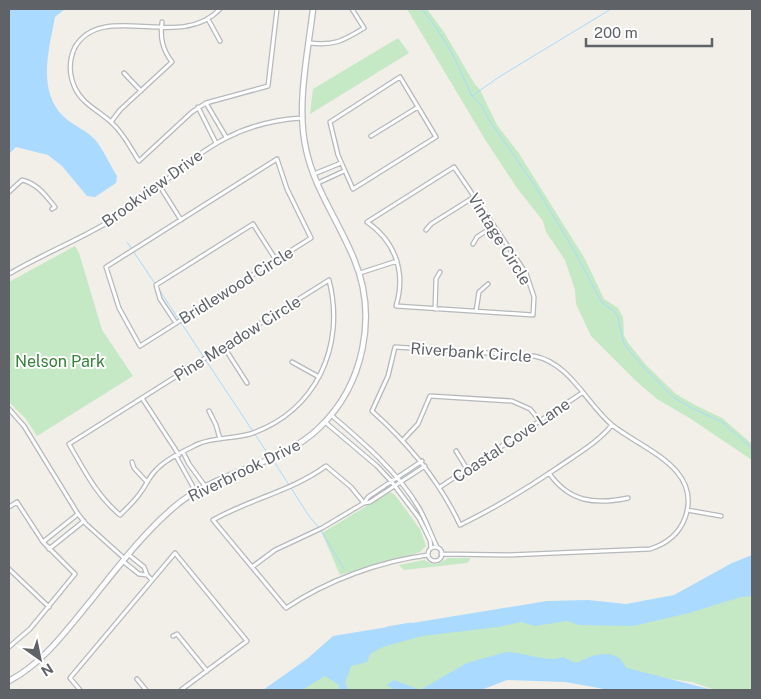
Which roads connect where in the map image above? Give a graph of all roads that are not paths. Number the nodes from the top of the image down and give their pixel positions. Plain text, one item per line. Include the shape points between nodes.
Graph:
1 (220, 9) edge
2 (277, 9) edge
3 (313, 9) edge
4 (352, 9) edge
5 (208, 19) junction
6 (153, 20) dead end
7 (162, 22) junction
8 (87, 29) dead end
9 (220, 41) dead end
10 (309, 43) junction
11 (124, 74) dead end
12 (141, 91) junction
13 (206, 103) junction
14 (198, 107) junction
15 (418, 107) junction
16 (211, 113) junction
17 (203, 117) junction
18 (302, 118) junction
19 (111, 122) junction
20 (371, 136) dead end
21 (226, 137) junction
22 (216, 142) junction
23 (341, 163) junction
24 (332, 167) junction
25 (344, 171) junction
26 (314, 174) junction
27 (336, 175) junction
28 (318, 183) junction
29 (159, 185) junction
30 (9, 192) edge
31 (474, 196) junction
32 (52, 209) dead end
33 (181, 220) junction
34 (494, 226) junction
35 (426, 230) dead end
36 (473, 244) dead end
37 (276, 260) junction
38 (398, 261) junction
39 (440, 272) dead end
40 (360, 273) junction
41 (9, 274) edge
42 (488, 284) dead end
43 (435, 309) junction
44 (476, 311) junction
45 (176, 323) junction
46 (224, 347) junction
47 (292, 362) dead end
48 (319, 377) junction
49 (247, 383) dead end
50 (582, 393) junction
51 (142, 398) junction
52 (9, 409) edge
53 (209, 411) dead end
54 (331, 415) junction
55 (540, 421) junction
56 (325, 422) junction
57 (612, 425) junction
58 (220, 439) junction
59 (402, 440) junction
60 (456, 451) dead end
61 (183, 452) junction
62 (178, 455) junction
63 (422, 461) junction
64 (132, 462) dead end
65 (189, 463) junction
66 (426, 466) junction
67 (182, 467) junction
68 (467, 469) junction
69 (549, 473) junction
70 (397, 477) junction
71 (391, 481) junction
72 (147, 482) junction
73 (401, 482) junction
74 (205, 486) junction
75 (395, 486) junction
76 (440, 487) junction
77 (196, 492) junction
78 (628, 498) dead end
79 (364, 503) junction
80 (9, 508) edge
81 (687, 510) junction
82 (78, 514) junction
83 (721, 516) dead end
84 (84, 522) junction
85 (43, 542) junction
86 (437, 547) junction
87 (431, 548) junction
88 (49, 549) junction
89 (441, 554) junction
90 (129, 555) junction
91 (428, 555) junction
92 (125, 561) junction
93 (252, 567) junction
94 (9, 569) edge
95 (147, 575) junction
96 (152, 580) junction
97 (49, 607) junction
98 (173, 636) dead end
99 (9, 647) edge
100 (207, 671) junction
101 (137, 679) dead end
102 (9, 680) edge
103 (80, 690) edge
104 (146, 690) edge
105 (181, 690) edge

1 - 5 street
2 - 13 street via 268,86
3 - 10 street, Riverbrook Drive
4 - 10 street via 364,28 336,43
5 - 7 street via 189,24
5 - 9 street
6 - 7 street
7 - 12 street via 162,44 172,62
8 - 19 street via 72,54 73,81 83,100
10 - 18 street, Riverbrook Drive
11 - 12 street
12 - 19 street
13 - 14 street
13 - 16 street
14 - 17 street
14 - 19 street via 139,162
15 - 20 street
15 - 23 street via 400,77 330,122
15 - 25 street via 436,137 353,189
16 - 17 street
16 - 21 street
17 - 22 street
18 - 21 street, Brookview Drive via 265,123
18 - 26 street, Riverbrook Drive via 306,152
21 - 22 street, Brookview Drive
22 - 29 street, Brookview Drive
23 - 24 street
23 - 25 street
24 - 26 street
24 - 27 street
25 - 27 street
26 - 28 street, Riverbrook Drive
27 - 28 street
28 - 40 street, Riverbrook Drive
29 - 33 street
29 - 41 street, Brookview Drive via 129,209
30 - 32 street via 22,180 30,182 44,192 55,207
31 - 34 street, Vintage Circle
31 - 35 street
31 - 38 street, Vintage Circle via 454,167 367,222 386,238
33 - 37 street, Bridlewood Circle via 277,159 311,238
33 - 45 street, Bridlewood Circle via 106,267 118,308 140,346
34 - 36 street via 477,237
34 - 44 street, Vintage Circle via 529,281 534,297 533,315
37 - 45 street, Bridlewood Circle
37 - 45 street via 253,224 221,244 156,286 160,299
38 - 40 street
38 - 43 street, Vintage Circle via 400,285 396,306
39 - 43 street via 436,279
40 - 54 street, Riverbrook Drive via 366,312 364,345 351,384
42 - 44 street via 479,292
43 - 44 street, Vintage Circle
46 - 48 street, Pine Meadow Circle via 329,280 334,303 334,327 330,350
46 - 49 street
46 - 51 street, Pine Meadow Circle
47 - 48 street
48 - 58 street, Pine Meadow Circle via 303,399 279,420 250,434
50 - 55 street, Coastal Cove Lane
50 - 57 street, Riverbank Circle
50 - 59 street, Riverbank Circle via 559,366 540,357 395,347 388,376 372,412
51 - 62 street
51 - 72 street, Pine Meadow Circle via 69,444 98,492 120,515
52 - 82 street via 24,426
53 - 58 street
54 - 56 street, Riverbrook Drive
54 - 70 street
55 - 59 street via 530,409 512,401 430,396 418,424
55 - 68 street, Coastal Cove Lane
56 - 71 street
56 - 74 street, Riverbrook Drive via 286,452
57 - 69 street via 598,441
57 - 81 street, Riverbank Circle via 674,468 686,486
58 - 61 street, Pine Meadow Circle
59 - 63 street, Riverbank Circle
60 - 68 street
61 - 62 street, Pine Meadow Circle
61 - 65 street
62 - 67 street
62 - 72 street, Pine Meadow Circle via 156,470
63 - 66 street, Riverbank Circle
63 - 70 street
64 - 72 street
65 - 67 street
65 - 74 street
66 - 73 street
66 - 76 street, Riverbank Circle
67 - 77 street
68 - 76 street, Coastal Cove Lane
69 - 76 street, Riverbank Circle via 502,504 460,525
69 - 78 street via 566,492 579,498 593,501
70 - 71 street
70 - 73 street
71 - 75 street
71 - 79 street
73 - 75 street
73 - 86 street via 420,509
74 - 77 street, Riverbrook Drive
75 - 79 street
75 - 87 street via 419,518
77 - 90 street, Riverbrook Drive via 164,515
79 - 93 street via 275,550
79 - 93 street via 326,466 297,484 213,520
80 - 85 street via 17,502
81 - 83 street
81 - 89 street, Riverbank Circle via 674,536 650,549
82 - 84 street
82 - 85 street
84 - 88 street
84 - 92 street
85 - 88 street
86 - 87 street
86 - 89 street
87 - 91 street
88 - 97 street via 75,574
89 - 91 street via 435,560
90 - 92 street, Riverbrook Drive
90 - 95 street via 144,567
91 - 93 street via 346,577 286,608
92 - 95 street via 139,574
92 - 102 street, Riverbrook Drive via 51,649
94 - 97 street
95 - 96 street
96 - 100 street via 175,553 248,641
96 - 103 street via 70,678
97 - 99 street
98 - 100 street via 176,634
100 - 105 street
101 - 104 street

